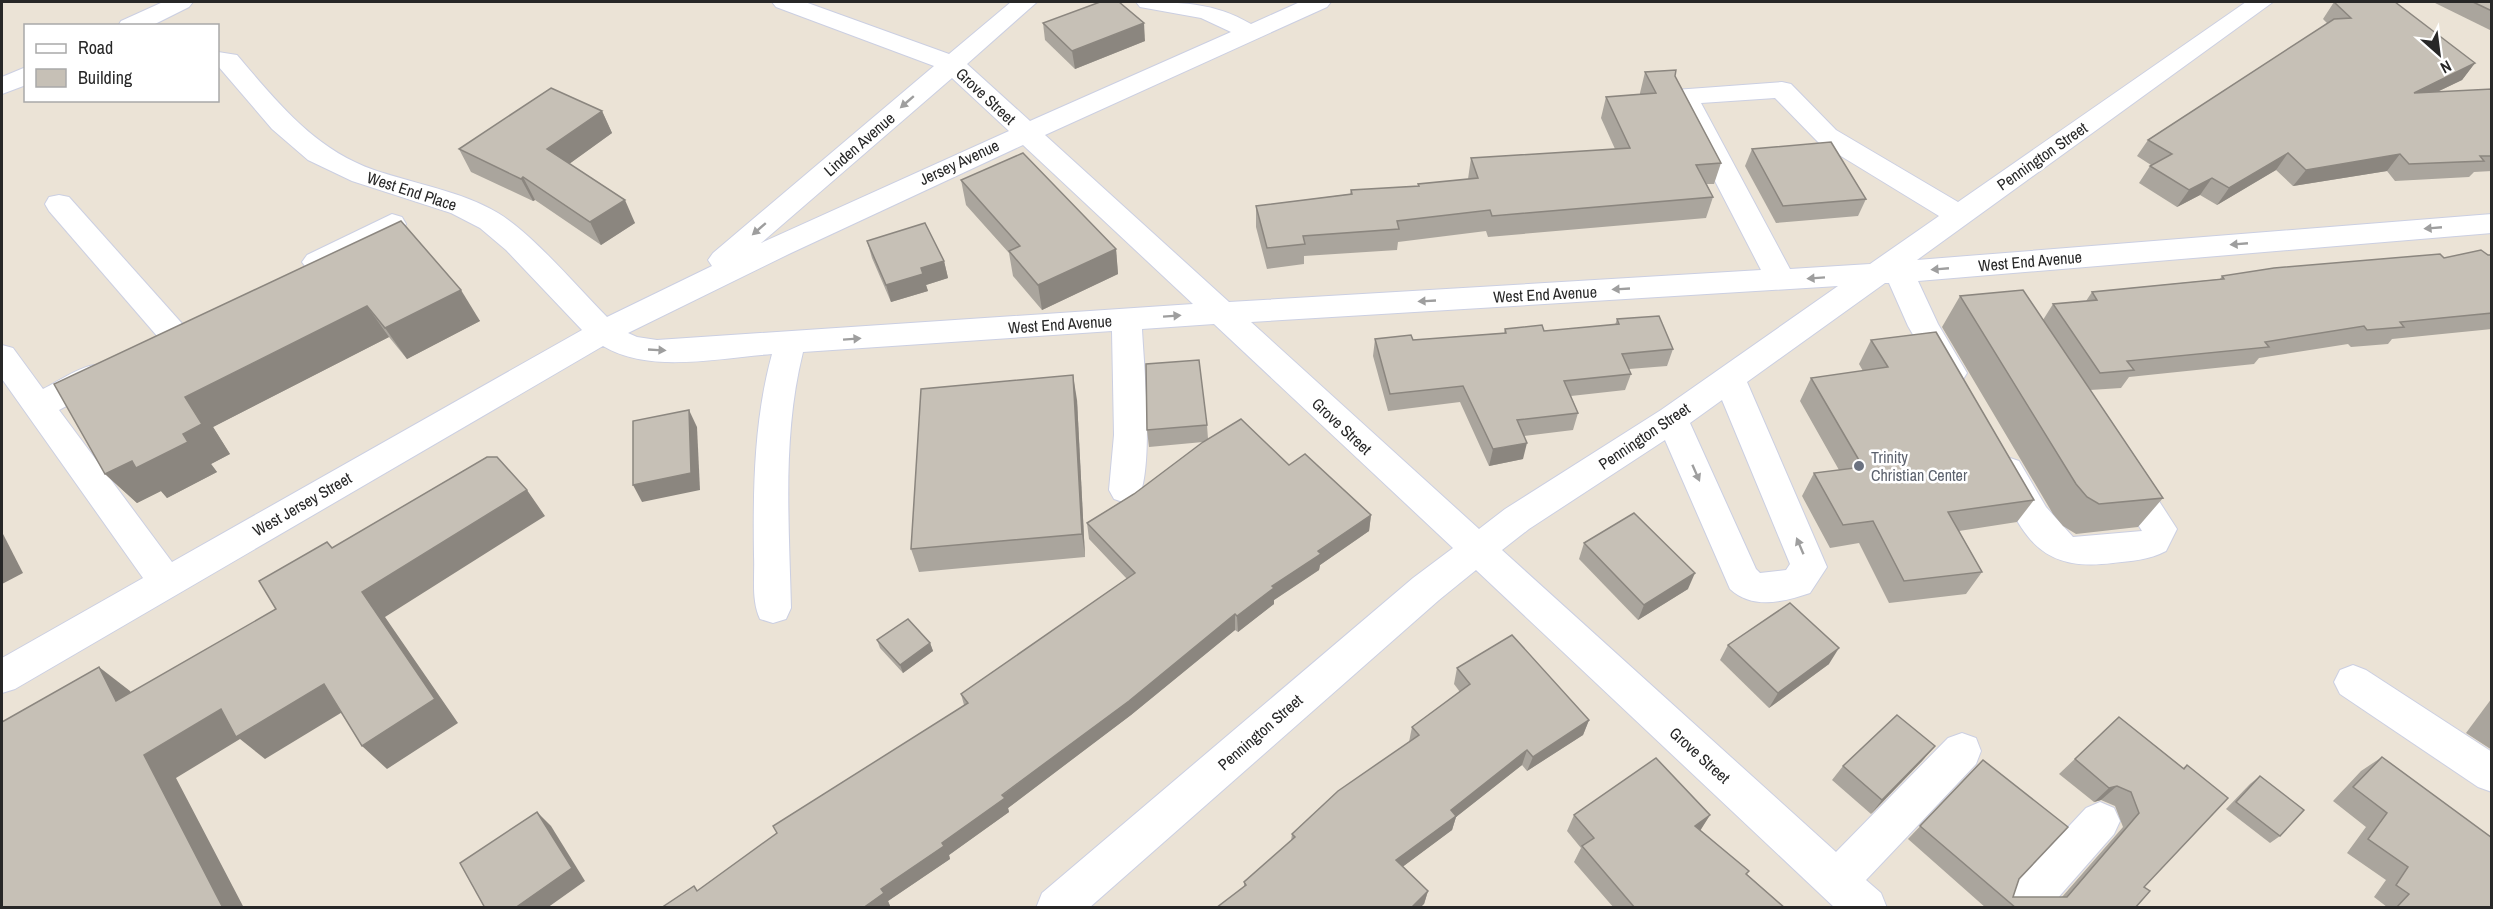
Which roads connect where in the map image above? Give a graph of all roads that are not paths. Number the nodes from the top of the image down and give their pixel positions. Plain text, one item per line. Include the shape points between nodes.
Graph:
1 (181, 2) edge
2 (784, 2) edge
3 (1025, 2) edge
4 (1148, 2) edge
5 (1319, 2) edge
6 (2261, 2) edge
7 (134, 24) edge
8 (1249, 33) junction
9 (219, 59) edge
10 (952, 64) junction
11 (24, 76) edge
12 (2, 86) edge
13 (1024, 132) junction
14 (59, 204) dead end
15 (1958, 215) junction
16 (2492, 223) edge
17 (392, 224) edge
18 (1985, 265) junction
19 (1887, 273) junction
20 (288, 277) edge
21 (1781, 280) junction
22 (692, 287) junction
23 (2005, 294) edge
24 (1220, 313) junction
25 (1127, 320) junction
26 (603, 332) junction
27 (174, 336) edge
28 (790, 344) junction
29 (2, 356) edge
30 (122, 363) edge
31 (1730, 378) junction
32 (1964, 396) edge
33 (38, 406) junction
34 (1672, 419) junction
35 (1993, 445) edge
36 (2108, 451) edge
37 (1126, 490) dead end
38 (1477, 551) junction
39 (166, 582) junction
40 (773, 608) dead end
41 (2, 677) edge
42 (2353, 682) dead end
43 (1962, 751) dead end
44 (2492, 774) edge
45 (2100, 821) dead end
46 (1857, 900) edge
47 (1057, 908) edge
48 (2021, 908) edge

1 - 7 street
2 - 10 street, Grove Street
3 - 10 street, Linden Avenue
4 - 8 street via 1206,12
5 - 8 street, Jersey Avenue
6 - 15 street, Pennington Street
8 - 13 street, Jersey Avenue
9 - 26 street, West End Place via 228,60 281,123 318,154 362,175 461,206 490,221
10 - 13 street, Grove Street
10 -> 22 street, Linden Avenue
11 - 12 street
13 - 22 street, Jersey Avenue
13 - 24 street, Grove Street
14 - 27 street
15 - 19 street, Pennington Street
15 - 21 street via 1827,136 1782,90 1684,96
16 -> 18 street, West End Avenue
17 - 20 street
18 -> 19 street, West End Avenue
18 - 23 street
19 -> 21 street, West End Avenue
19 - 31 street, Pennington Street
19 - 32 street
21 -> 24 street, West End Avenue
22 - 26 street, Jersey Avenue
25 -> 24 street, West End Avenue
24 - 38 street, Grove Street
28 -> 25 street, West End Avenue
25 - 37 street via 1130,435
26 -> 28 street, West End Avenue via 630,348 657,351
26 - 39 street, West Jersey Street
28 - 40 street via 782,368 771,470
29 - 33 street
30 - 33 street
31 - 34 street, Pennington Street
34 -> 31 street via 1743,579 1754,588 1765,589 1797,582 1809,567
33 - 39 street
34 - 38 street, Pennington Street via 1517,519
35 - 36 street via 2039,525 2070,551 2146,545 2154,541 2160,529
38 - 46 street, Grove Street
38 - 47 street, Pennington Street via 1426,589
39 - 41 street, West Jersey Street
42 - 44 street
43 - 46 street
45 - 48 street

